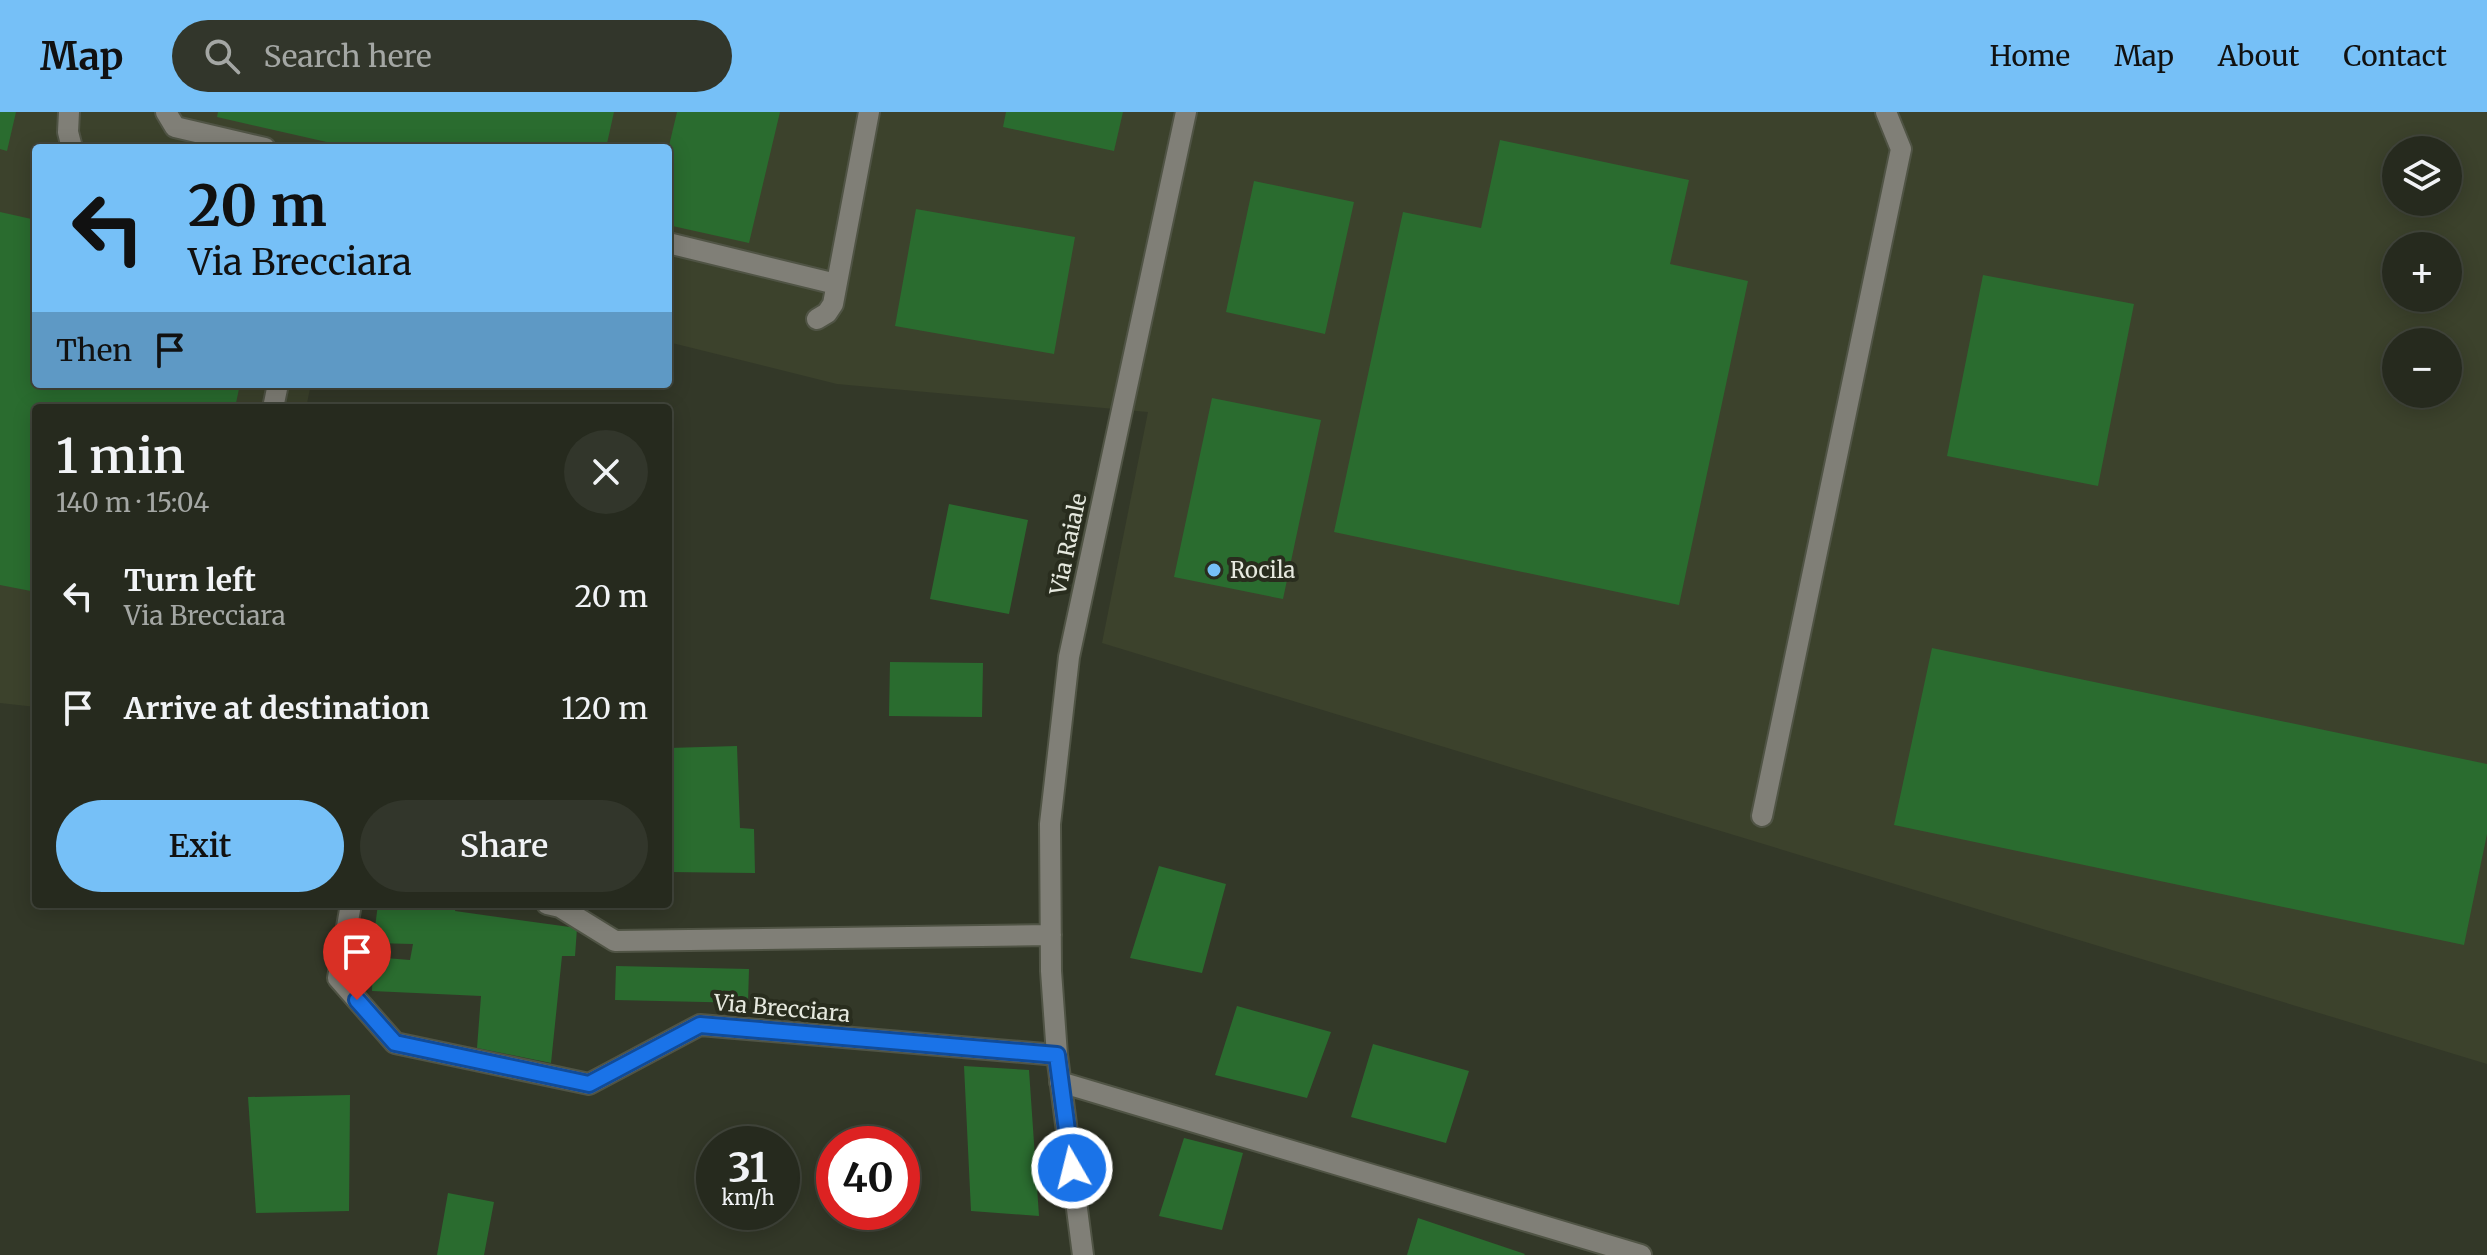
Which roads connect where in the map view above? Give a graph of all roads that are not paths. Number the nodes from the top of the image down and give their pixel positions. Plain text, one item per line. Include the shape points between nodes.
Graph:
1 (69, 112) edge
2 (166, 112) edge
3 (869, 112) edge
4 (1186, 112) edge
5 (1886, 112) edge
6 (71, 144) edge
7 (248, 144) edge
8 (672, 244) edge
9 (836, 284) junction
10 (817, 319) dead end
11 (1762, 816) dead end
12 (350, 908) edge
13 (562, 908) edge
14 (1051, 935) junction
15 (1057, 1055) junction
16 (1060, 1082) junction
17 (1083, 1255) edge
18 (1641, 1255) edge

1 - 6 street
2 - 7 street via 175,127
3 - 9 street
4 - 14 street, Via Raiale via 1069,657 1050,824
5 - 11 street via 1901,149
8 - 9 street
9 - 10 street via 833,304
12 - 15 street, Via Brecciara via 338,978 395,1043 589,1084 700,1025
13 - 14 street via 615,941
14 - 15 street, Via Raiale
15 - 16 street, Via Raiale
16 - 17 street, Via Raiale
16 - 18 street

